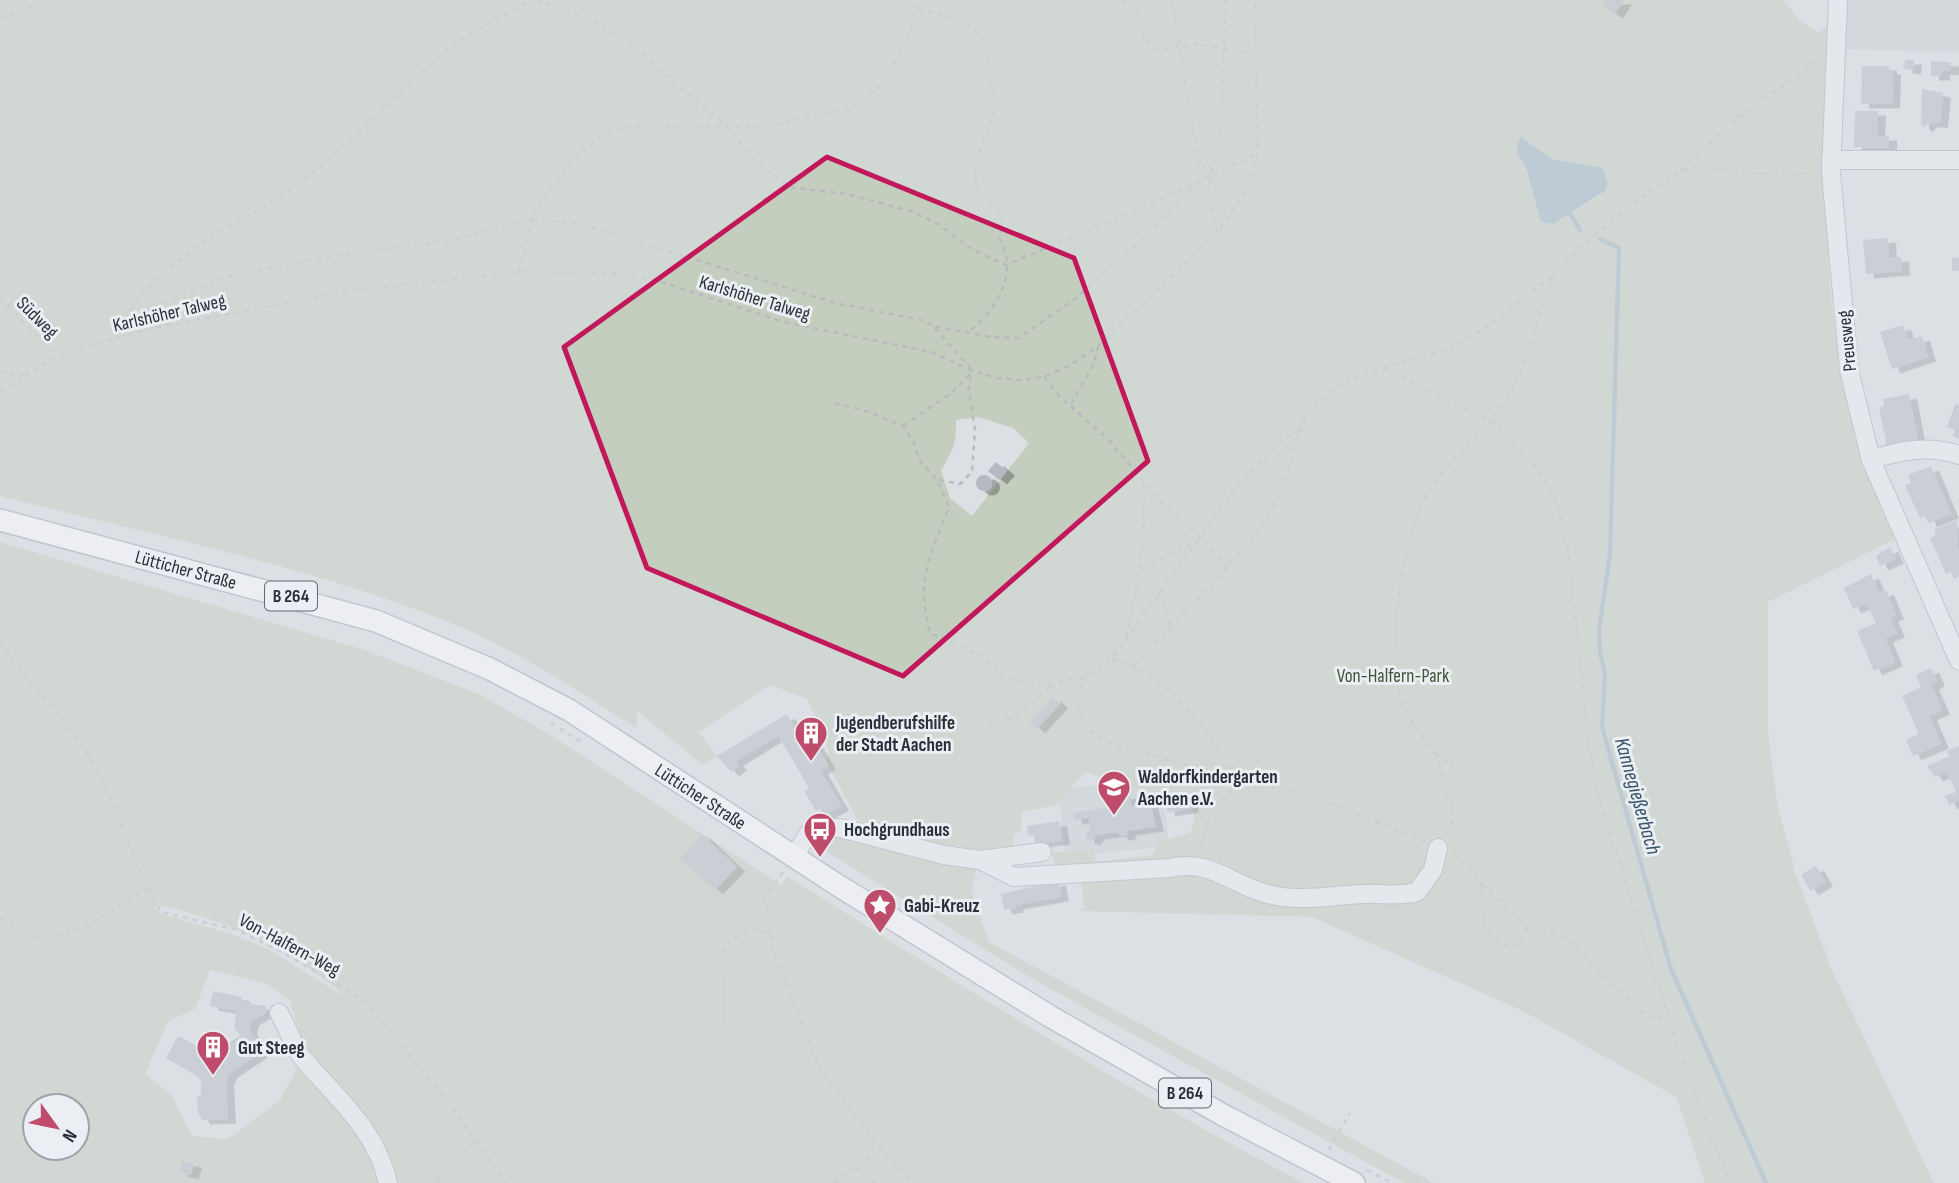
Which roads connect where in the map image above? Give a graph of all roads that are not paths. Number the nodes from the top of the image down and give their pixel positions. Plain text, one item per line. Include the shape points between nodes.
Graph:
1 (1838, 0) edge
2 (1959, 160) edge
3 (1831, 167) junction
4 (1959, 456) edge
5 (1871, 460) junction
6 (0, 520) edge
7 (1959, 661) edge
8 (1438, 848) road end
9 (1042, 852) dead end
10 (794, 857) junction
11 (980, 860) junction
12 (279, 1013) dead end
13 (388, 1183) edge
14 (1354, 1183) edge

1 - 3 street, Preusweg
2 - 3 street
3 - 5 street, Preusweg via 1849,370
4 - 5 street via 1926,449
5 - 7 street, Preusweg
6 - 10 main road, Lütticher Straße / B 264 via 299,598 435,643 569,710
8 - 11 street via 1427,882 1418,892 1395,897 1365,893 1273,896 1190,863 1014,877
9 - 11 street
10 - 11 street via 808,834 830,827 944,856
10 - 14 main road, Lütticher Straße / B 264 via 1051,1017
12 - 13 street via 302,1058 361,1124

